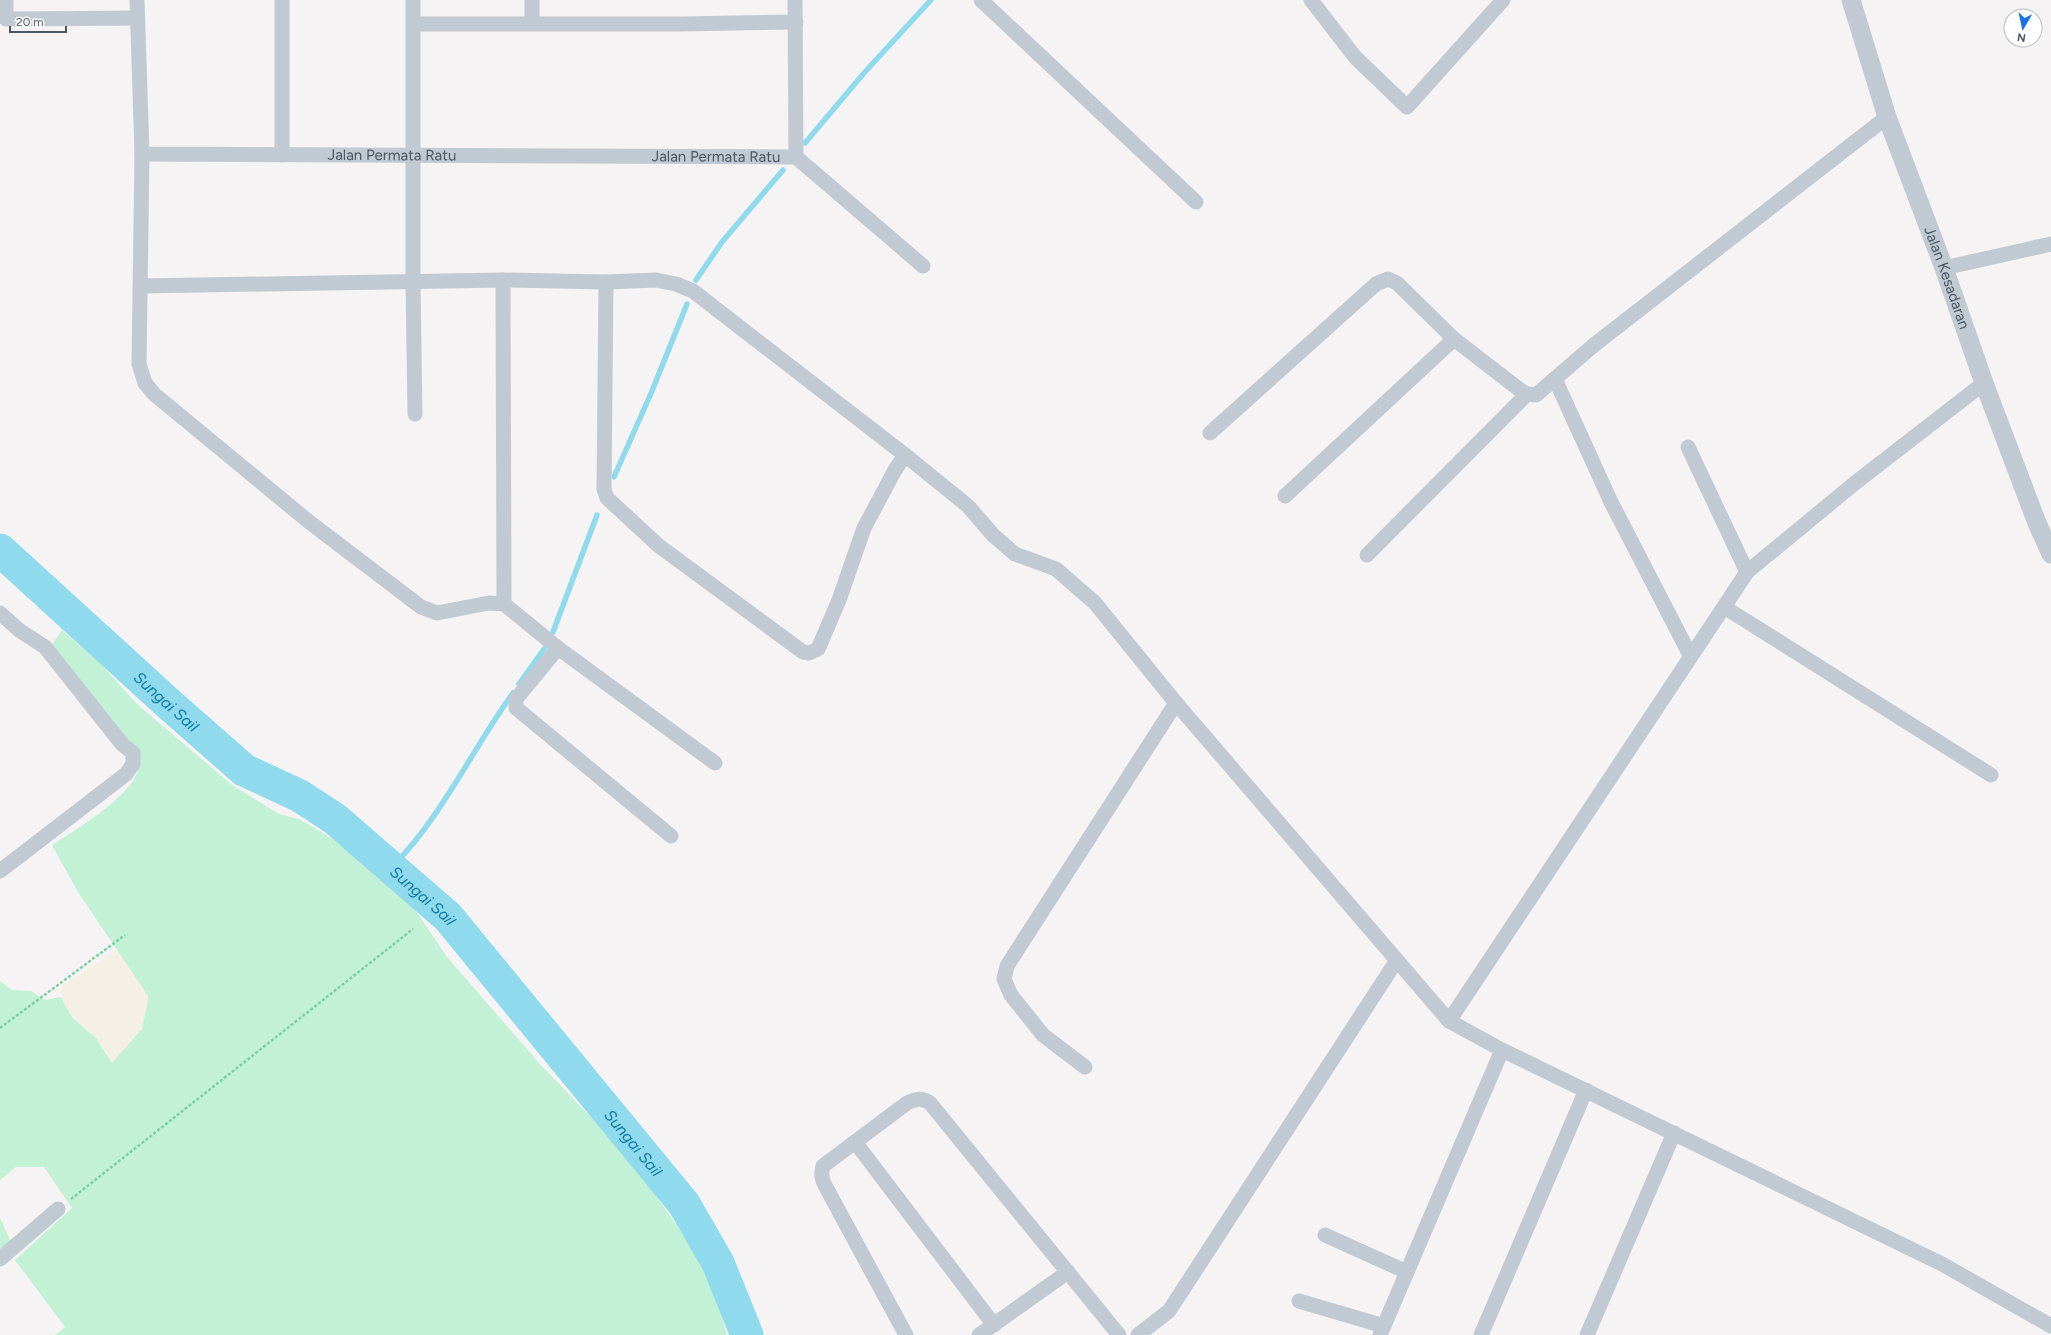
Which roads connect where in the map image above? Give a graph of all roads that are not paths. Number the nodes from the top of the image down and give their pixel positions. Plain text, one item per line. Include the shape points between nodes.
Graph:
1 (6, 0) edge
2 (137, 0) edge
3 (282, 0) edge
4 (413, 0) edge
5 (532, 0) edge
6 (795, 0) edge
7 (981, 0) edge
8 (1311, 0) edge
9 (1503, 0) edge
10 (1851, 0) edge
11 (1854, 0) edge
12 (137, 18) junction
13 (796, 22) junction
14 (532, 23) junction
15 (414, 24) junction
16 (1887, 117) junction
17 (142, 154) junction
18 (282, 155) junction
19 (413, 156) junction
20 (796, 157) junction
21 (1196, 202) dead end
22 (2051, 244) edge
23 (924, 266) dead end
24 (1944, 268) junction
25 (503, 280) junction
26 (413, 282) junction
27 (606, 282) junction
28 (141, 286) junction
29 (1454, 339) junction
30 (1555, 379) junction
31 (1984, 383) junction
32 (1527, 394) junction
33 (416, 414) dead end
34 (1210, 433) dead end
35 (1688, 447) dead end
36 (905, 455) junction
37 (1285, 496) dead end
38 (2051, 554) edge
39 (1367, 555) dead end
40 (1747, 572) junction
41 (504, 604) junction
42 (1724, 607) junction
43 (0, 613) edge
44 (558, 648) junction
45 (1690, 655) junction
46 (1176, 703) junction
47 (715, 763) dead end
48 (1991, 775) dead end
49 (671, 836) dead end
50 (0, 871) edge
51 (1397, 960) junction
52 (1448, 1021) junction
53 (1502, 1050) junction
54 (1085, 1067) dead end
55 (1586, 1090) junction
56 (1674, 1133) junction
57 (855, 1142) junction
58 (58, 1209) road end
59 (1325, 1235) dead end
60 (0, 1259) edge
61 (1068, 1272) junction
62 (1406, 1272) junction
63 (1298, 1301) dead end
64 (994, 1325) junction
65 (2051, 1326) edge
66 (1382, 1330) edge
67 (906, 1335) edge
68 (979, 1335) edge
69 (1120, 1335) edge
70 (1138, 1335) edge
71 (1481, 1335) edge
72 (1586, 1335) edge

1 - 12 street via 6,19
2 - 12 street
3 - 18 street
4 - 15 street
5 - 14 street
6 - 13 street
7 - 21 street
8 - 9 street via 1355,57 1407,107
10 - 11 street
10 - 16 street, Jalan Kesadaran
12 - 17 street
13 - 14 street
13 - 20 street
14 - 15 street
15 - 19 street
16 - 24 street, Jalan Kesadaran
16 - 30 street via 1600,340
17 - 18 street, Jalan Permata Ratu
17 - 28 street
18 - 19 street, Jalan Permata Ratu
19 - 20 street, Jalan Permata Ratu
19 - 26 street
20 - 23 street
22 - 24 street
24 - 31 street, Jalan Kesadaran
25 - 26 street
25 - 27 street
25 - 41 street
26 - 28 street
26 - 33 street
27 - 36 street via 656,280 693,291
27 - 36 street via 606,498 659,546 803,652 809,654 818,649 839,600 864,528
28 - 41 street via 139,364 145,384 154,394 308,521 421,607 437,613 489,603
29 - 32 street
29 - 34 street via 1397,283 1388,279 1382,281
29 - 37 street
30 - 32 street via 1536,394
30 - 45 street via 1611,502
31 - 38 street, Jalan Kesadaran
31 - 40 street via 1855,483
32 - 39 street
35 - 40 street
36 - 46 street via 968,506 993,535 1015,554 1056,569 1095,603
40 - 42 street
41 - 44 street
42 - 45 street
42 - 48 street
43 - 50 street via 45,647 122,744 133,753 133,764 126,774
44 - 47 street
44 - 49 street via 516,699 516,708
45 - 52 street
46 - 51 street
46 - 54 street via 1007,966 1004,979 1011,995 1043,1035
51 - 52 street
51 - 70 street via 1169,1311
52 - 53 street
53 - 55 street
53 - 62 street
55 - 56 street
55 - 71 street
56 - 65 street via 1942,1264
56 - 72 street
57 - 61 street via 907,1103 924,1098
57 - 64 street
57 - 67 street via 823,1166 821,1177
58 - 60 street
59 - 62 street
61 - 64 street
61 - 69 street
62 - 66 street
63 - 66 street
64 - 68 street

